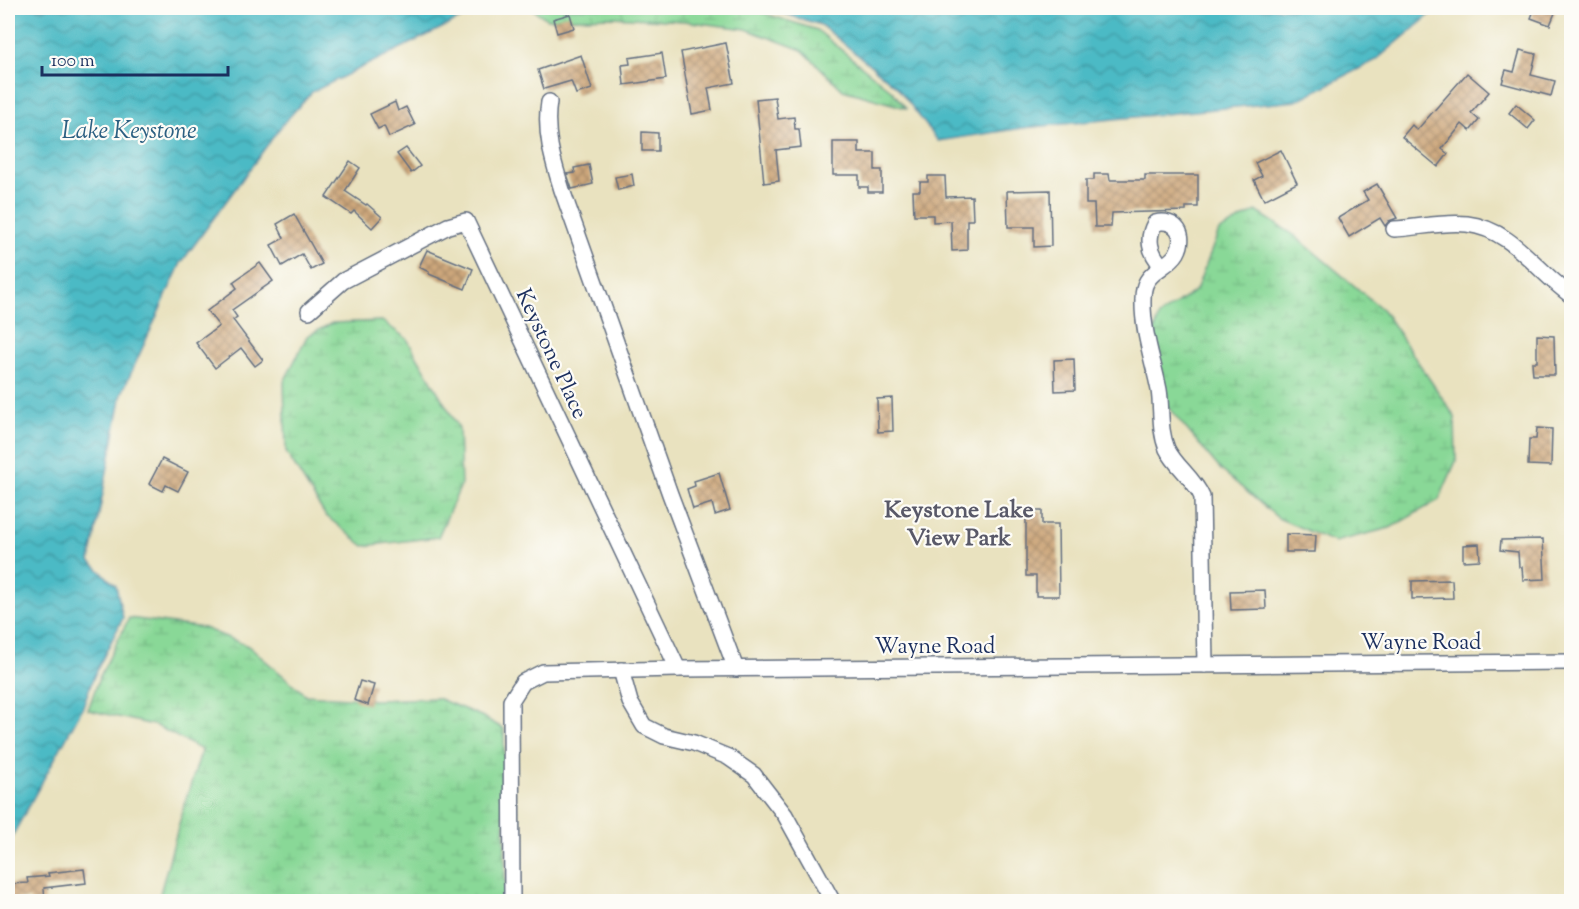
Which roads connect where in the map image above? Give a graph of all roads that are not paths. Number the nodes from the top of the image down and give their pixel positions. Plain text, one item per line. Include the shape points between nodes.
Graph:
1 (549, 102) dead end
2 (1394, 230) dead end
3 (1162, 266) dead end
4 (1572, 296) edge
5 (309, 310) dead end
6 (1572, 662) edge
7 (1205, 665) junction
8 (678, 669) junction
9 (736, 669) junction
10 (621, 670) junction
11 (512, 902) edge
12 (833, 902) edge

1 - 9 street via 546,118 562,190
2 - 4 street via 1466,224 1482,227 1513,244
3 - 7 street via 1146,283 1145,326 1159,394 1163,439 1202,497
5 - 8 street, Keystone Place via 343,281 448,226 466,221
6 - 7 street, Wayne Road
7 - 9 street, Wayne Road
8 - 9 street, Wayne Road
8 - 10 street, Wayne Road
10 - 11 street, Wayne Road via 543,672 523,682 511,701
10 - 12 street via 630,702 644,726 728,757 754,775 785,815

